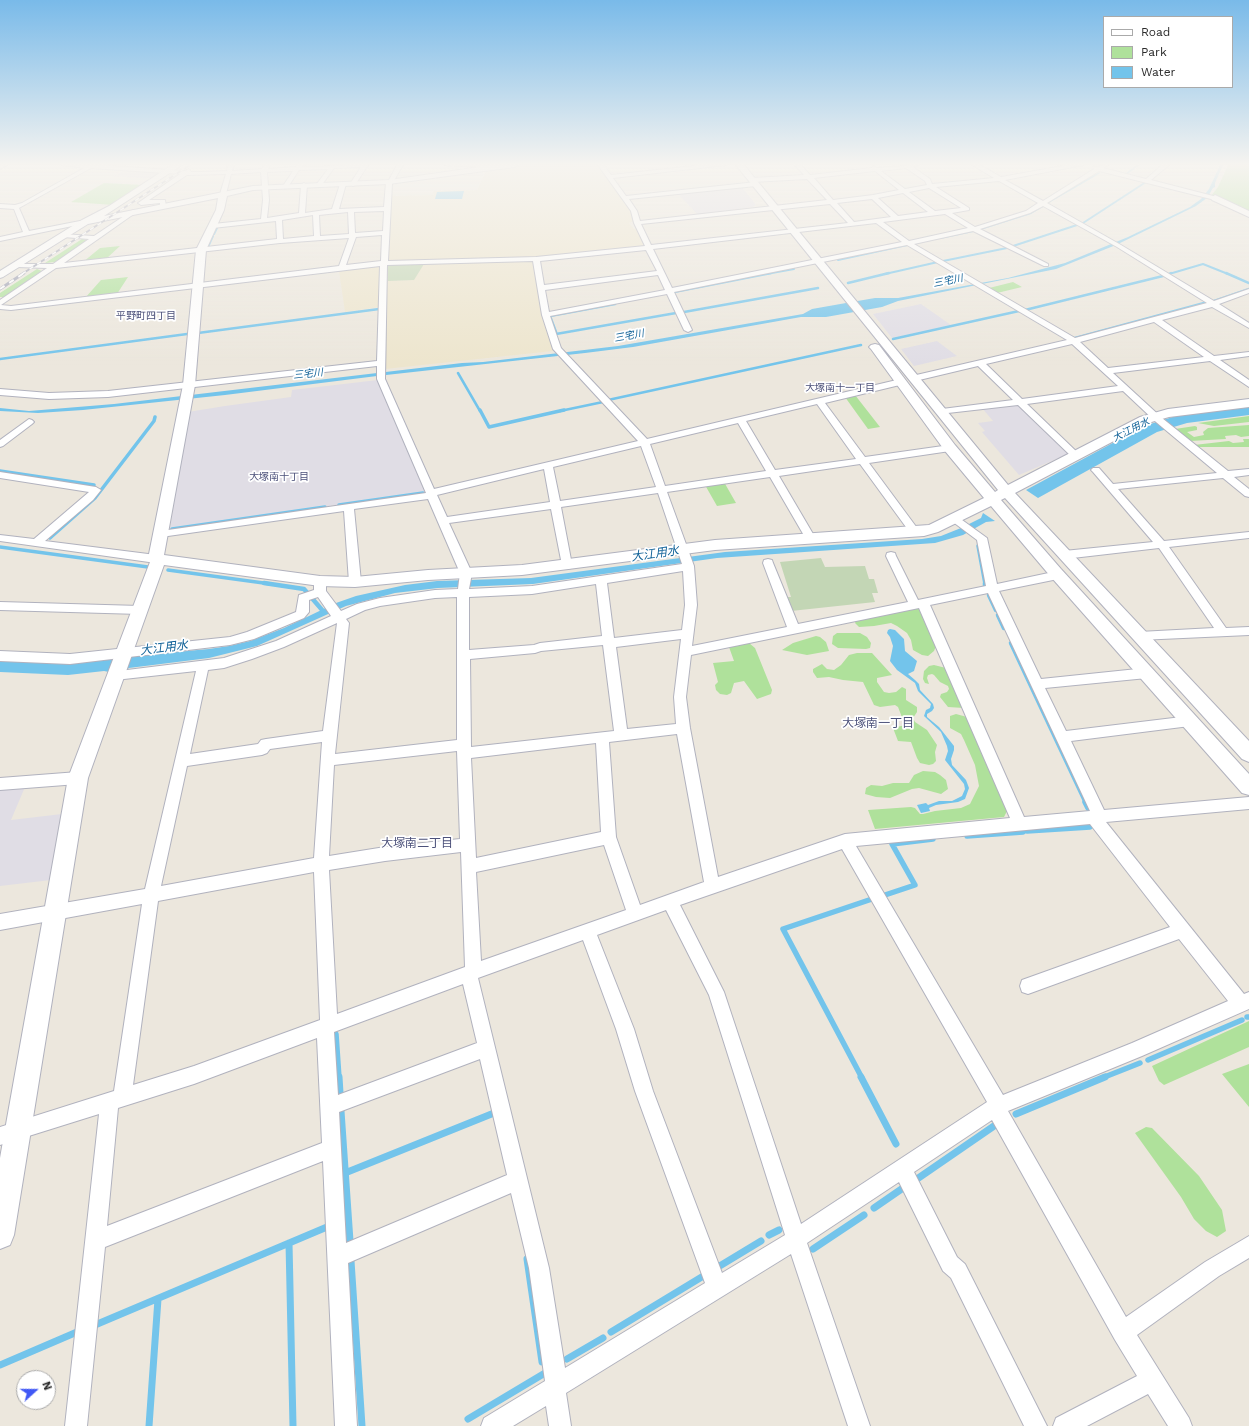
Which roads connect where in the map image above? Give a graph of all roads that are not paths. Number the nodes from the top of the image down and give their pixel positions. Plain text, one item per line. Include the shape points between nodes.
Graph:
1 (793, 231) edge
2 (35, 232) edge
3 (70, 232) edge
4 (106, 232) edge
5 (210, 232) edge
6 (280, 232) edge
7 (316, 232) edge
8 (353, 232) edge
9 (641, 232) edge
10 (788, 232) edge
11 (892, 232) edge
12 (962, 232) edge
13 (979, 232) edge
14 (1094, 232) edge
15 (27, 233) joint
16 (386, 233) joint
17 (353, 235) junction
18 (63, 236) junction
19 (96, 238) junction
20 (316, 238) junction
21 (0, 239) edge
22 (280, 241) junction
23 (908, 243) junction
24 (648, 247) junction
25 (201, 250) junction
26 (536, 259) junction
27 (818, 262) junction
28 (384, 263) junction
29 (16, 265) junction
30 (53, 266) junction
31 (1046, 266) dead end
32 (342, 268) junction
33 (661, 273) junction
34 (0, 274) edge
35 (198, 286) junction
36 (541, 288) junction
37 (670, 291) junction
38 (1249, 292) edge
39 (0, 303) edge
40 (1213, 304) junction
41 (0, 307) edge
42 (546, 315) junction
43 (1155, 319) junction
44 (1249, 326) edge
45 (688, 330) dead end
46 (1074, 341) junction
47 (1249, 354) edge
48 (1212, 358) junction
49 (980, 363) junction
50 (381, 370) junction
51 (1106, 371) junction
52 (908, 380) junction
53 (1249, 384) edge
54 (188, 388) junction
55 (1125, 388) junction
56 (0, 392) edge
57 (820, 402) junction
58 (1020, 402) junction
59 (1249, 403) edge
60 (942, 412) junction
61 (1158, 418) junction
62 (741, 420) junction
63 (29, 422) dead end
64 (644, 443) junction
65 (0, 444) edge
66 (950, 448) junction
67 (1075, 455) junction
68 (863, 461) junction
69 (0, 466) edge
70 (548, 466) junction
71 (1096, 470) dead end
72 (1249, 472) edge
73 (772, 474) junction
74 (0, 475) edge
75 (1226, 475) junction
76 (1111, 487) junction
77 (662, 489) junction
78 (96, 490) junction
79 (1006, 491) junction
80 (431, 494) junction
81 (1249, 494) edge
82 (992, 498) junction
83 (555, 505) junction
84 (349, 507) junction
85 (443, 521) junction
86 (958, 522) junction
87 (915, 532) junction
88 (161, 534) junction
89 (1249, 535) edge
90 (0, 538) edge
91 (811, 538) junction
92 (36, 543) junction
93 (1162, 545) junction
94 (683, 551) junction
95 (891, 556) dead end
96 (1064, 556) junction
97 (158, 559) junction
98 (768, 563) dead end
99 (567, 565) junction
100 (688, 567) junction
101 (466, 573) junction
102 (1058, 575) junction
103 (601, 580) junction
104 (355, 582) junction
105 (992, 589) junction
106 (316, 591) junction
107 (463, 593) junction
108 (919, 604) junction
109 (0, 606) edge
110 (140, 610) junction
111 (338, 616) junction
112 (794, 630) junction
113 (1249, 631) edge
114 (1223, 632) junction
115 (687, 634) junction
116 (1139, 636) junction
117 (609, 641) junction
118 (685, 652) junction
119 (464, 655) junction
120 (0, 656) edge
121 (119, 664) junction
122 (203, 666) junction
123 (1147, 673) junction
124 (1038, 684) junction
125 (1190, 722) junction
126 (683, 728) junction
127 (621, 735) junction
128 (329, 736) junction
129 (602, 737) junction
130 (1063, 737) junction
131 (464, 749) junction
132 (1249, 754) edge
133 (327, 760) junction
134 (182, 762) junction
135 (78, 778) junction
136 (0, 784) edge
137 (1249, 787) edge
138 (1249, 803) edge
139 (1097, 816) junction
140 (1019, 823) junction
141 (609, 837) junction
142 (845, 841) junction
143 (467, 844) junction
144 (321, 864) junction
145 (468, 867) junction
146 (712, 886) junction
147 (151, 894) junction
148 (670, 902) junction
149 (54, 912) junction
150 (635, 914) junction
151 (0, 922) edge
152 (1182, 930) junction
153 (588, 931) junction
154 (471, 973) junction
155 (1028, 986) dead end
156 (1245, 1002) edge
157 (327, 1026) junction
158 (486, 1048) junction
159 (116, 1099) junction
160 (997, 1106) junction
161 (329, 1107) junction
162 (9, 1132) edge
163 (332, 1148) junction
164 (902, 1168) junction
165 (518, 1180) junction
166 (0, 1235) edge
167 (796, 1239) junction
168 (95, 1241) junction
169 (1249, 1246) edge
170 (337, 1257) junction
171 (717, 1287) junction
172 (1124, 1332) junction
173 (1152, 1380) junction
174 (556, 1386) junction
175 (76, 1426) edge
176 (346, 1426) edge
177 (492, 1426) edge
178 (560, 1426) edge
179 (859, 1426) edge
180 (1036, 1426) edge
181 (1064, 1426) edge
182 (1181, 1426) edge

1 - 27 street
2 - 15 street
3 - 18 street
4 - 19 street
5 - 25 street
6 - 22 street
7 - 20 street
8 - 17 street
9 - 24 street
10 - 24 street
11 - 23 street
12 - 23 street
13 - 31 street
14 - 40 street
15 - 21 street
16 - 17 street
16 - 28 street
17 - 20 street
17 - 32 street
18 - 19 street
18 - 29 street
19 - 30 street
20 - 22 street
22 - 25 street
23 - 27 street
23 - 46 street
24 - 26 street
24 - 33 street
25 - 30 street
25 - 35 street
26 - 28 street
26 - 36 street
27 - 37 street
27 - 52 street via 825,277
28 - 32 street
28 - 50 street
29 - 30 street
29 - 34 street
30 - 39 street
32 - 35 street
33 - 36 street
33 - 37 street
35 - 41 street via 11,308
35 - 54 street
36 - 42 street
37 - 42 street
37 - 45 street
38 - 40 street
40 - 43 street
40 - 44 street
42 - 64 street via 562,354
43 - 46 street
43 - 48 street
46 - 49 street
46 - 51 street
47 - 48 street
48 - 51 street
48 - 53 street
49 - 52 street
49 - 58 street
50 - 54 street
50 - 80 street
51 - 55 street
52 - 57 street
52 - 60 street
52 - 66 street
54 - 56 street via 76,396
54 - 88 street
55 - 58 street
55 - 61 street
57 - 62 street
57 - 68 street
58 - 60 street
58 - 67 street
59 - 61 street via 1194,409
60 - 79 street
61 - 67 street via 1137,423
61 - 75 street
62 - 64 street
62 - 73 street
63 - 65 street
64 - 70 street
64 - 77 street
66 - 68 street
66 - 82 street
67 - 79 street
68 - 73 street
68 - 87 street
69 - 78 street via 103,482
70 - 80 street
70 - 83 street
71 - 76 street
72 - 75 street
73 - 77 street
73 - 91 street
74 - 78 street
75 - 76 street
75 - 81 street
76 - 93 street
77 - 83 street
77 - 94 street
78 - 92 street
79 - 82 street
79 - 96 street
80 - 84 street
80 - 85 street
82 - 86 street
82 - 102 street
83 - 85 street
83 - 99 street
84 - 88 street
84 - 104 street
85 - 101 street
86 - 87 street
86 - 105 street via 982,538
87 - 91 street
88 - 97 street
89 - 93 street
90 - 92 street
91 - 94 street
92 - 97 street
93 - 96 street
93 - 114 street
94 - 99 street
94 - 100 street
95 - 108 street
96 - 116 street
97 - 106 street
97 - 110 street
98 - 112 street
99 - 101 street
100 - 103 street
100 - 115 street via 690,605
101 - 104 street
101 - 107 street
102 - 105 street
102 - 123 street
103 - 107 street via 532,590
103 - 117 street
104 - 106 street
105 - 108 street
105 - 124 street
106 - 111 street
106 - 121 street via 304,598 304,612 300,616 250,636
107 - 111 street via 380,602
107 - 119 street
108 - 112 street
108 - 140 street
109 - 110 street
110 - 121 street
111 - 122 street via 264,650
111 - 128 street via 343,623
112 - 118 street
113 - 114 street
114 - 116 street
115 - 117 street
115 - 118 street
116 - 132 street
117 - 119 street
117 - 127 street
118 - 126 street via 680,697
119 - 131 street
120 - 121 street
121 - 122 street
121 - 135 street
122 - 134 street
123 - 124 street
123 - 125 street
124 - 130 street
125 - 130 street
125 - 137 street
126 - 127 street
126 - 146 street
127 - 129 street
128 - 133 street
128 - 134 street via 266,744 262,749
129 - 131 street
129 - 141 street
130 - 139 street
131 - 133 street
131 - 143 street
133 - 144 street
134 - 147 street
135 - 136 street
135 - 149 street
138 - 139 street
139 - 140 street
139 - 152 street
140 - 142 street
141 - 145 street
141 - 150 street
142 - 146 street
142 - 160 street
143 - 144 street
143 - 145 street
144 - 147 street
144 - 157 street
145 - 154 street
146 - 148 street
147 - 149 street
147 - 159 street
148 - 150 street
148 - 167 street via 716,992
149 - 151 street
149 - 162 street
150 - 153 street
152 - 155 street
152 - 156 street
153 - 154 street
153 - 171 street via 625,1029 644,1092
154 - 157 street
154 - 158 street
156 - 160 street via 1136,1050
157 - 159 street via 194,1075
157 - 161 street
158 - 161 street
158 - 165 street
159 - 162 street
159 - 168 street
160 - 164 street
160 - 172 street
161 - 163 street
162 - 166 street
163 - 168 street
163 - 170 street
164 - 167 street
164 - 180 street
165 - 170 street
165 - 174 street via 540,1268
167 - 171 street
167 - 179 street
168 - 175 street
169 - 172 street via 1212,1268
170 - 176 street
171 - 174 street
172 - 173 street
173 - 181 street
173 - 182 street
174 - 177 street
174 - 178 street

